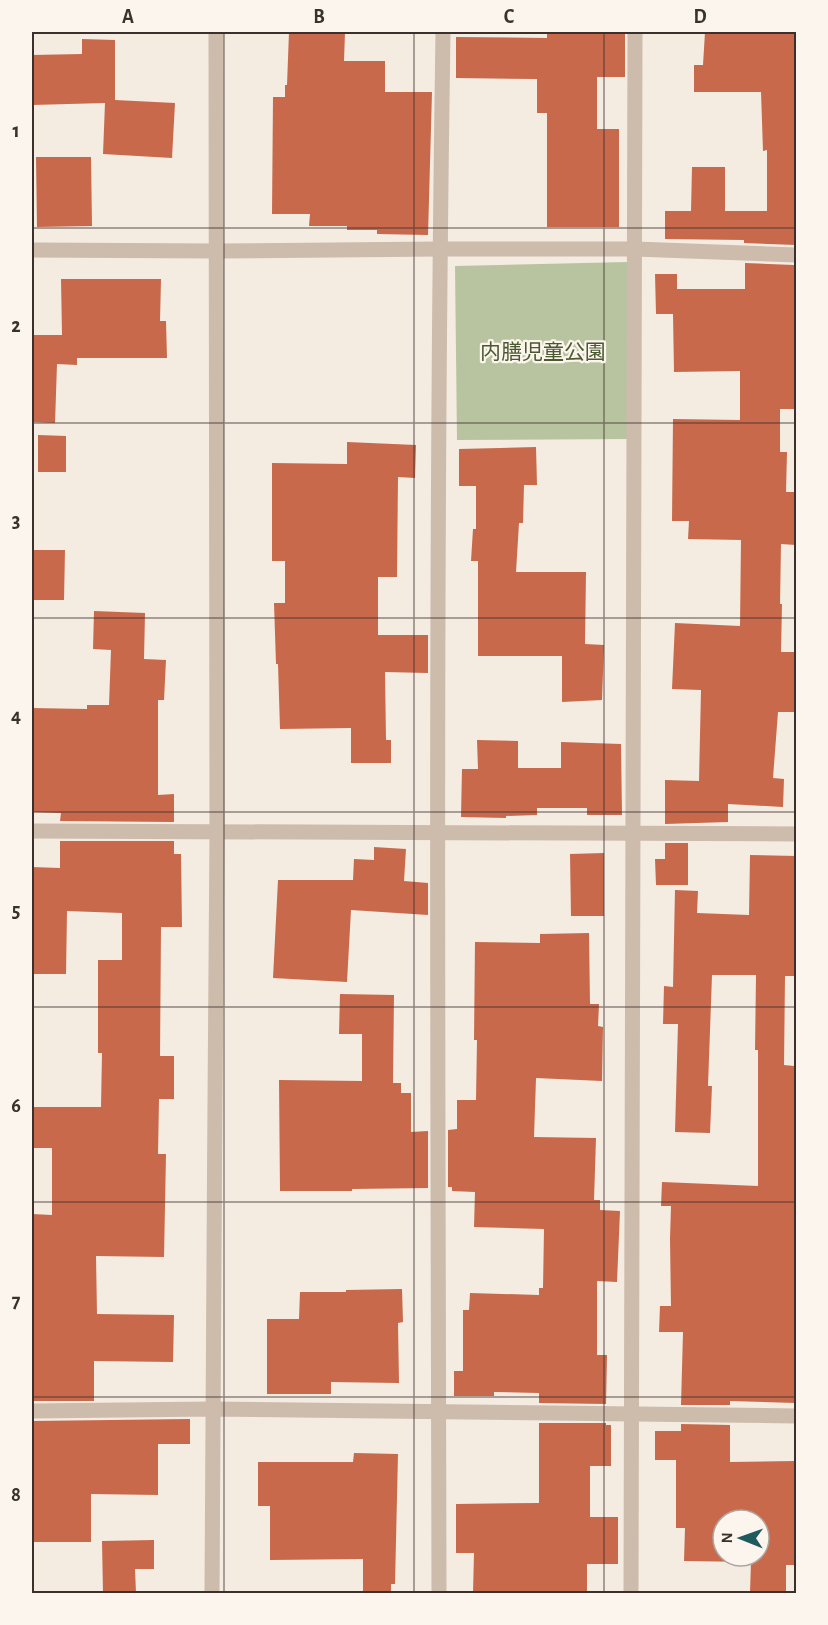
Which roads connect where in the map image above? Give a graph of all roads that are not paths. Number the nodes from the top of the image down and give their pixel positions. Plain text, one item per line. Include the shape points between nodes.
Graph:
1 (216, 32) edge
2 (443, 32) edge
3 (635, 32) edge
4 (440, 249) junction
5 (635, 249) junction
6 (32, 250) edge
7 (215, 251) junction
8 (796, 255) edge
9 (32, 831) edge
10 (217, 831) junction
11 (437, 833) junction
12 (633, 833) junction
13 (796, 834) edge
14 (212, 1409) junction
15 (439, 1410) junction
16 (32, 1411) edge
17 (632, 1414) junction
18 (796, 1416) edge
19 (212, 1593) edge
20 (439, 1593) edge
21 (632, 1593) edge

1 - 7 street
2 - 4 street
3 - 5 street
4 - 5 street
4 - 7 street
4 - 11 street
5 - 8 street
5 - 12 street
6 - 7 street
7 - 10 street
9 - 10 street
10 - 11 street
10 - 14 street
11 - 12 street
11 - 15 street
12 - 13 street
12 - 17 street
14 - 15 street
14 - 16 street
14 - 19 street
15 - 17 street
15 - 20 street
17 - 18 street
17 - 21 street

